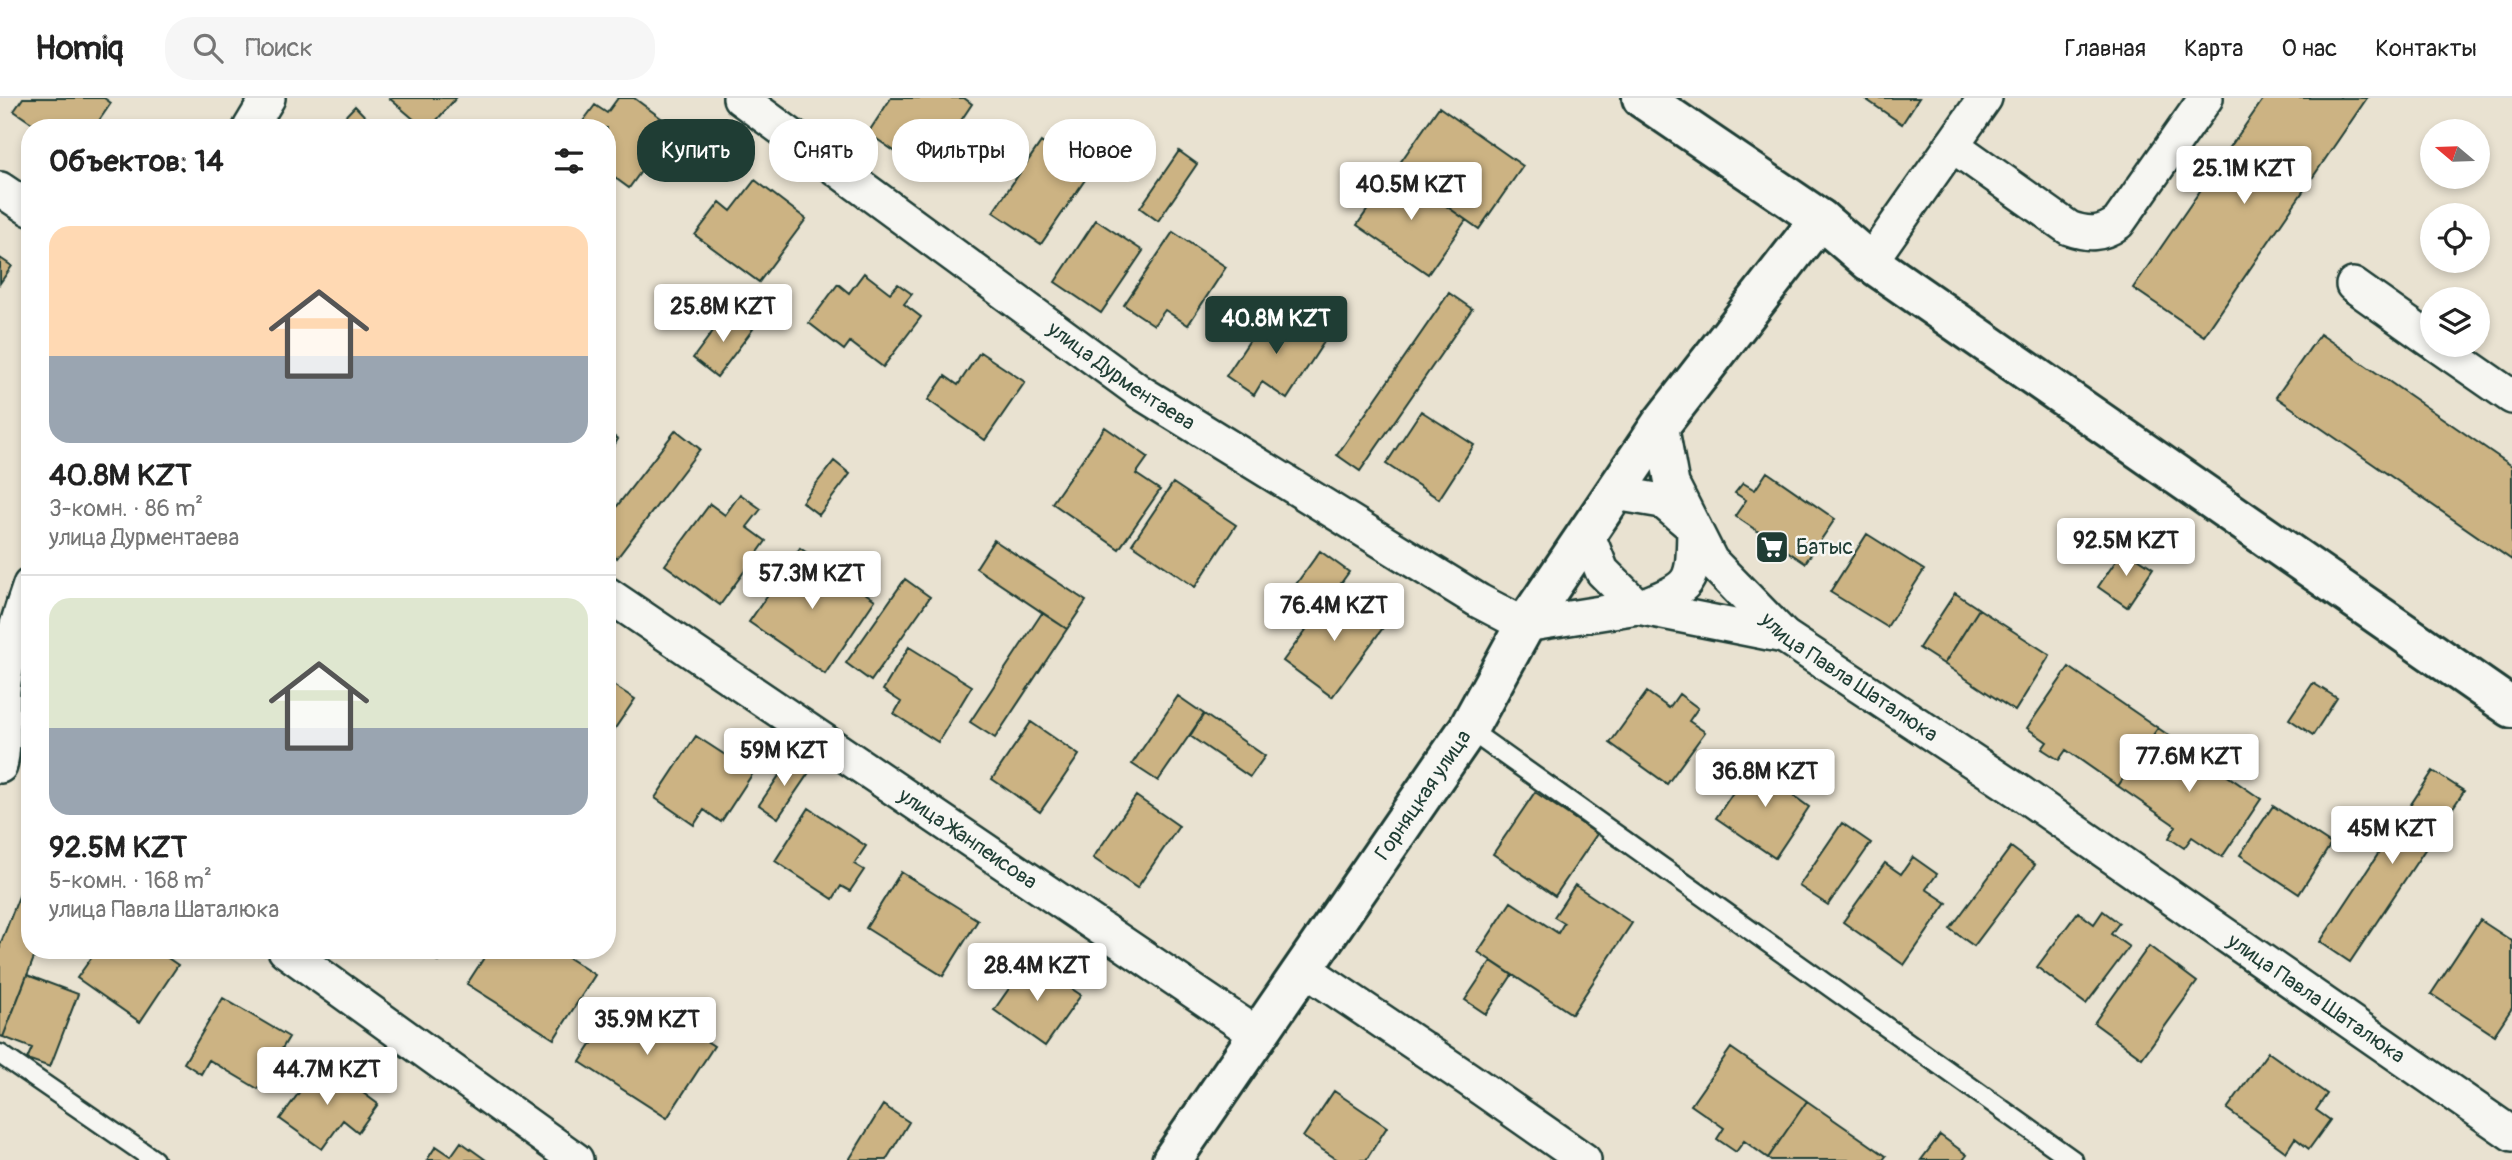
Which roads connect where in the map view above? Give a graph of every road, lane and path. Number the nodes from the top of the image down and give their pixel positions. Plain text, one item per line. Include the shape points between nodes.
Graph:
1 (268, 98) edge
2 (740, 98) edge
3 (1642, 98) edge
4 (1985, 98) edge
5 (2206, 98) edge
6 (255, 119) edge
7 (1952, 145) junction
8 (0, 189) edge
9 (21, 203) edge
10 (1820, 219) junction
11 (1870, 262) junction
12 (2353, 285) dead end
13 (2420, 332) edge
14 (2454, 357) edge
15 (2512, 397) edge
16 (1661, 424) junction
17 (1615, 493) junction
18 (1694, 528) junction
19 (1587, 533) junction
20 (616, 600) edge
21 (1639, 607) junction
22 (21, 611) edge
23 (1525, 625) junction
24 (1784, 636) junction
25 (2512, 708) edge
26 (1468, 729) junction
27 (9, 756) edge
28 (297, 959) edge
29 (1303, 968) junction
30 (1258, 1035) junction
31 (0, 1054) edge
32 (2512, 1133) edge
33 (154, 1160) edge
34 (576, 1160) edge
35 (1172, 1160) edge
36 (1584, 1160) edge
37 (2073, 1160) edge

1 - 6 street
2 - 23 street, улица Дурментаева via 1140,392
3 - 10 street
4 - 7 street
5 - 7 street via 2118,223 2106,231 2085,234 2069,228
7 - 11 street
8 - 9 street
10 - 11 street
10 - 16 street
11 - 25 street
12 - 13 street
14 - 15 street
16 - 17 street, Горняцкая улица
16 - 18 street, улица Павла Шаталюка via 1672,484
17 - 18 street via 1662,501
17 - 19 street, Горняцкая улица
18 - 21 street via 1694,570 1678,592
18 - 24 street, улица Павла Шаталюка via 1711,561
19 - 21 street via 1602,571
19 - 23 street, Горняцкая улица
20 - 30 street, улица Жанпеисова
21 - 23 street
21 - 24 street
22 - 27 street via 3,691
23 - 26 street, Горняцкая улица
24 - 32 street, улица Павла Шаталюка via 2018,791
26 - 29 street, Горняцкая улица
26 - 37 lane
28 - 34 street
29 - 30 street, Горняцкая улица
29 - 36 street
30 - 35 street, Горняцкая улица
31 - 33 lane

